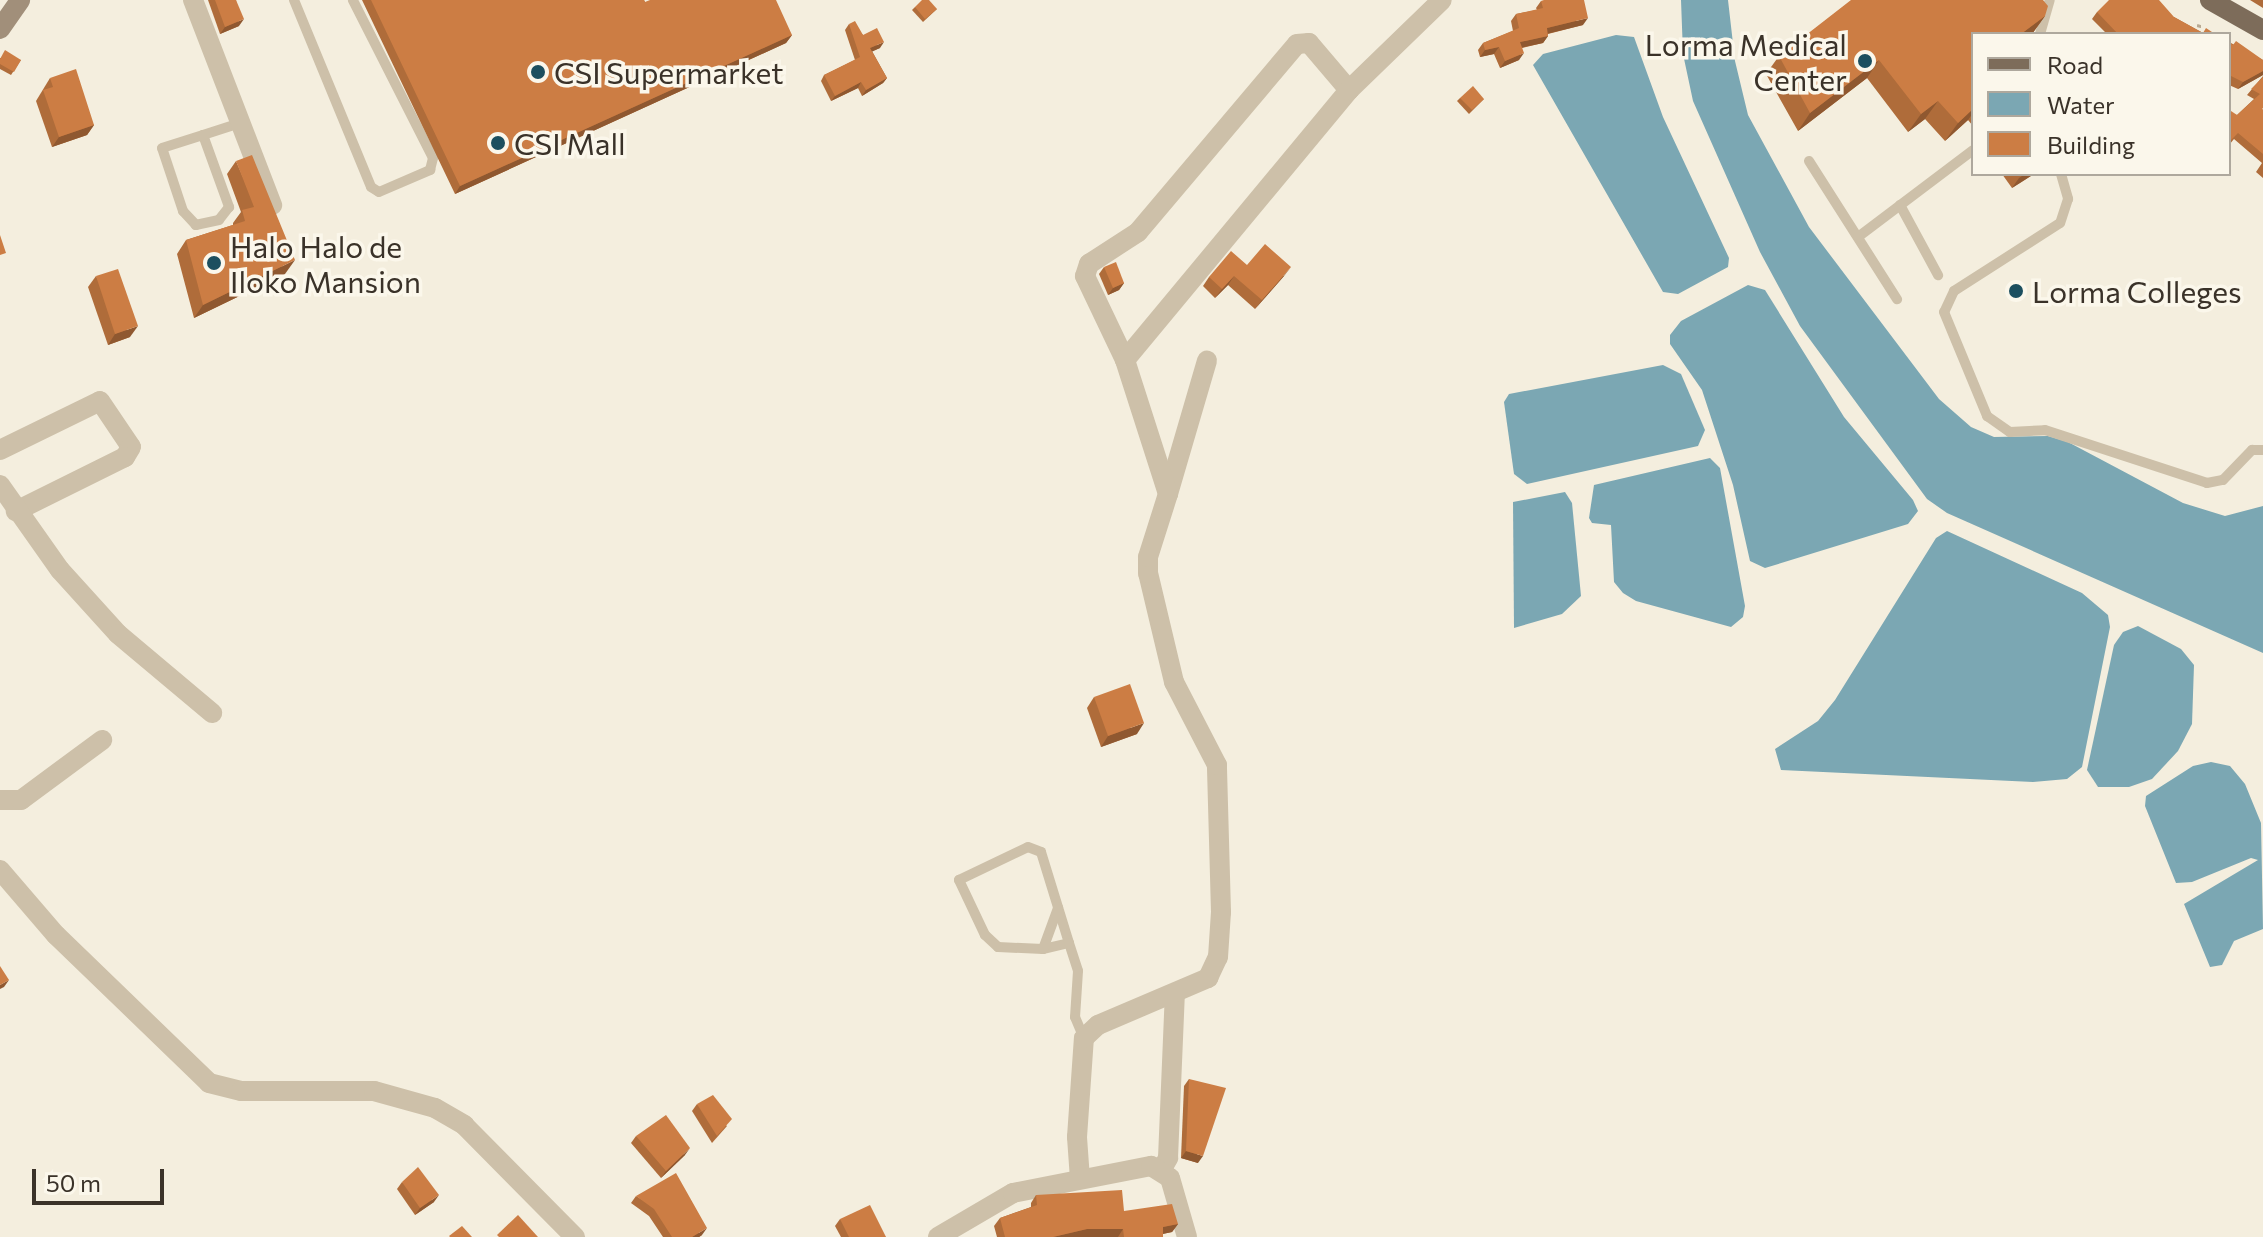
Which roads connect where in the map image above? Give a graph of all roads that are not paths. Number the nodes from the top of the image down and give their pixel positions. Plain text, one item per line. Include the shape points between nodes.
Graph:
1 (20, 0) edge
2 (193, 0) edge
3 (294, 0) edge
4 (353, 0) edge
5 (1442, 0) edge
6 (2050, 0) edge
7 (2210, 0) edge
8 (0, 29) edge
9 (2263, 30) edge
10 (2041, 32) edge
11 (1349, 90) junction
12 (240, 123) junction
13 (203, 135) junction
14 (1971, 152) edge
15 (1809, 161) dead end
16 (2062, 176) edge
17 (1900, 205) junction
18 (279, 225) edge
19 (1858, 237) junction
20 (1938, 275) dead end
21 (1897, 299) dead end
22 (1125, 360) junction
23 (1207, 361) dead end
24 (0, 450) edge
25 (2263, 450) edge
26 (0, 485) edge
27 (1168, 494) junction
28 (16, 511) junction
29 (212, 713) dead end
30 (102, 740) dead end
31 (0, 800) edge
32 (0, 870) edge
33 (1058, 908) junction
34 (1069, 943) junction
35 (1043, 949) junction
36 (1175, 994) junction
37 (1084, 1038) junction
38 (1162, 1169) junction
39 (1080, 1179) junction
40 (575, 1237) edge
41 (938, 1237) edge
42 (1187, 1237) edge

1 - 8 main road
2 - 12 street
3 - 4 lane via 371,187 379,192 430,170 433,158
5 - 11 street
6 - 10 lane
7 - 9 main road
11 - 22 street
11 - 22 street via 1309,43 1297,44 1138,232 1089,264 1085,276
12 - 13 lane
12 - 18 street
13 - 13 lane via 229,207 219,220 196,225 183,211 162,148
14 - 17 lane
15 - 19 lane
16 - 25 lane via 2068,199 2060,223 1954,291 1944,312 1987,416 2010,432 2045,430 2207,483 2223,480 2248,453
17 - 19 lane
17 - 20 lane
19 - 21 lane
22 - 27 street
23 - 27 street
24 - 28 street via 100,401 131,447 125,457
26 - 28 street
27 - 36 street via 1146,563 1174,682 1217,765 1220,801 1218,957 1208,978
28 - 29 street via 118,634
30 - 31 street via 21,800
32 - 40 street via 56,935 209,1083 241,1091 374,1091 435,1108 464,1125
33 - 34 lane
33 - 35 lane
33 - 35 lane via 1037,847 965,873 959,880 990,942
34 - 35 lane
34 - 37 lane via 1078,971 1075,1017
36 - 37 street via 1098,1025
36 - 38 street via 1168,1158
37 - 39 street via 1077,1123
38 - 39 street
38 - 42 street via 1170,1178
39 - 41 street via 1013,1193

